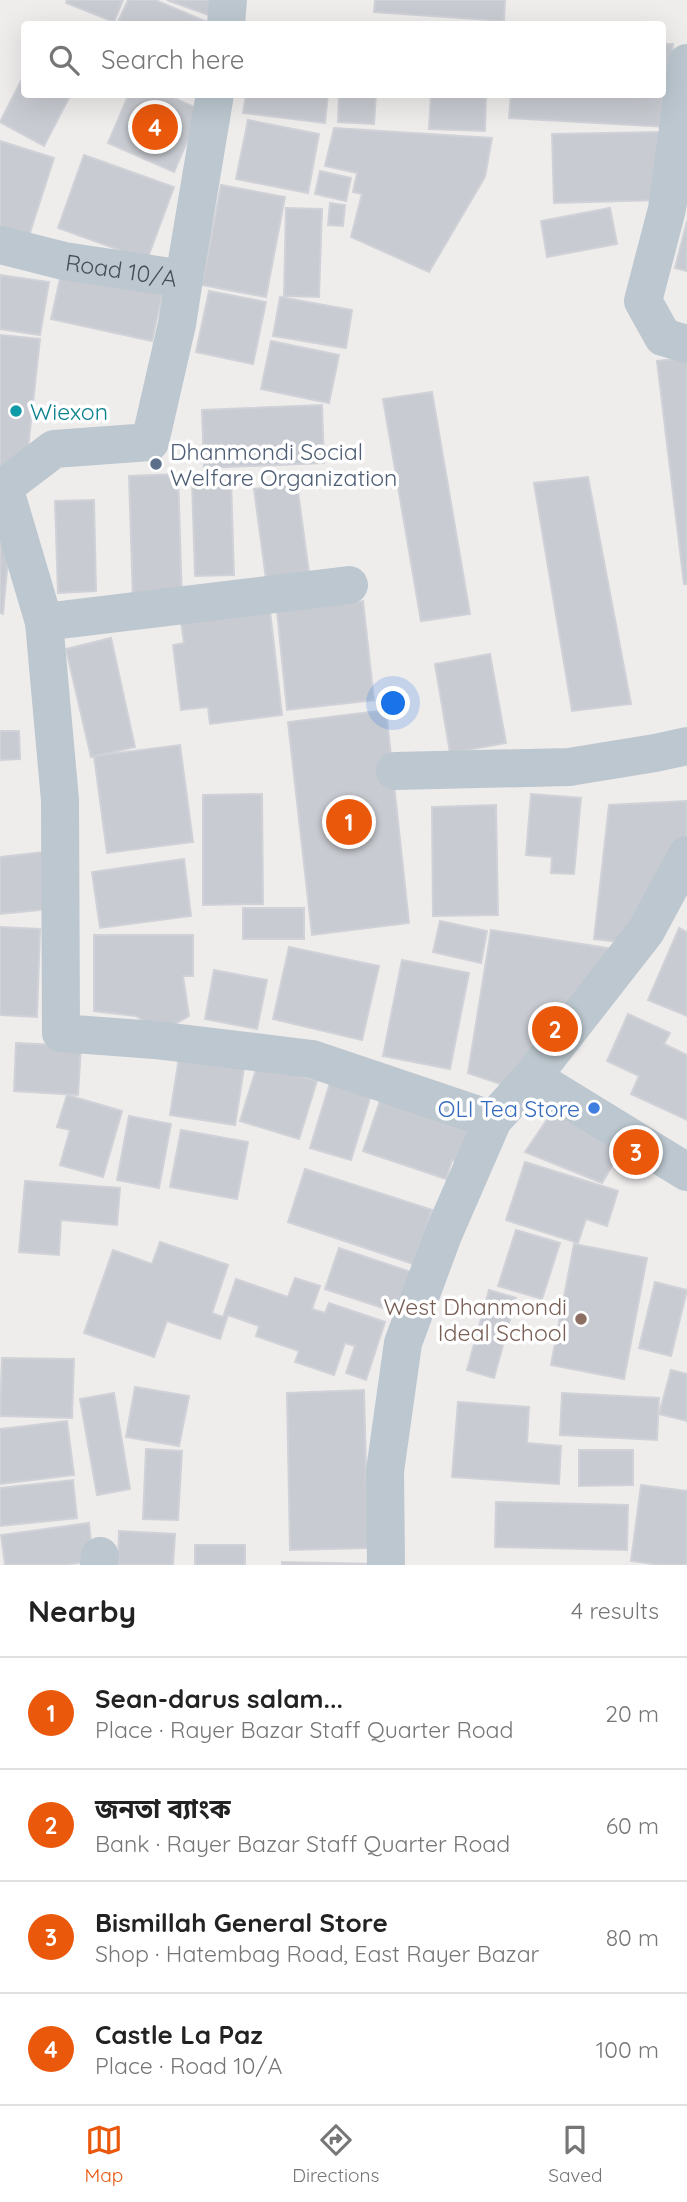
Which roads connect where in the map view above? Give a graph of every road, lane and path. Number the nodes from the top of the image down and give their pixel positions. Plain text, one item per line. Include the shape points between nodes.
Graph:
1 (228, 0) edge
2 (226, 21) edge
3 (687, 63) edge
4 (214, 98) edge
5 (0, 245) edge
6 (184, 279) junction
7 (687, 344) edge
8 (2, 487) edge
9 (349, 585) dead end
10 (44, 622) junction
11 (687, 746) edge
12 (394, 771) dead end
13 (687, 855) edge
14 (532, 1077) junction
15 (493, 1120) junction
16 (687, 1171) edge
17 (386, 1565) edge

1 - 2 street
3 - 7 street via 667,208 643,301 663,337
4 - 6 street, Road 10/A
5 - 6 street, Road 10/A via 64,261
6 - 8 street via 150,442 54,449
8 - 10 street
9 - 10 street
10 - 15 street via 60,800 61,1033 312,1059
11 - 12 street via 569,766
13 - 14 street via 646,931
14 - 15 street
14 - 16 street
15 - 17 street via 403,1343 385,1471

